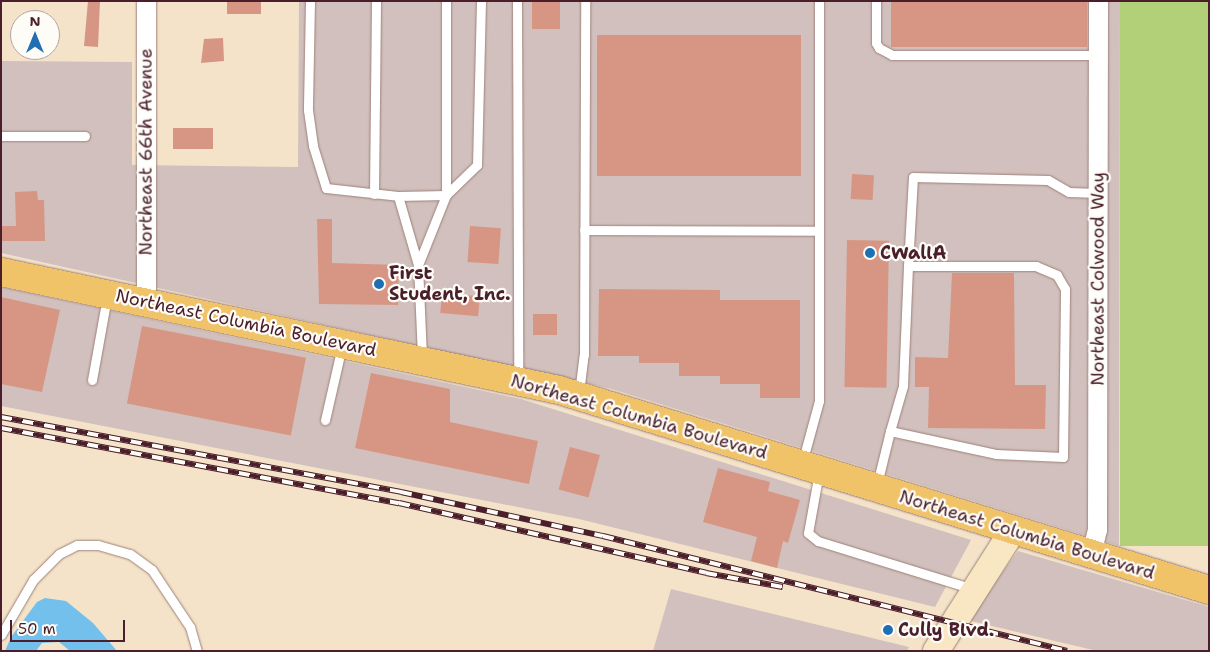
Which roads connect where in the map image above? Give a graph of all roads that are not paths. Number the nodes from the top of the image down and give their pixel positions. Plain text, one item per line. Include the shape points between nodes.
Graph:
1 (146, 1) edge
2 (310, 1) edge
3 (376, 1) edge
4 (446, 1) edge
5 (481, 1) edge
6 (517, 1) edge
7 (585, 1) edge
8 (819, 1) edge
9 (876, 1) edge
10 (1098, 1) edge
11 (1098, 55) junction
12 (1, 136) edge
13 (85, 136) dead end
14 (1098, 193) junction
15 (374, 194) junction
16 (446, 195) junction
17 (398, 196) junction
18 (584, 230) junction
19 (819, 231) junction
20 (418, 265) junction
21 (908, 266) junction
22 (1, 272) edge
23 (108, 295) junction
24 (146, 303) junction
25 (343, 343) junction
26 (422, 360) junction
27 (92, 380) dead end
28 (518, 380) junction
29 (579, 396) junction
30 (325, 420) dead end
31 (890, 431) junction
32 (810, 469) junction
33 (876, 490) junction
34 (1013, 530) junction
35 (1091, 555) junction
36 (975, 589) junction
37 (1209, 590) edge
38 (1, 635) edge
39 (197, 651) edge
40 (936, 651) edge

1 - 24 street, Northeast 66th Avenue
2 - 15 lane via 308,110 313,146 326,188
3 - 15 lane
4 - 16 lane
5 - 16 lane via 477,165
6 - 28 lane
7 - 18 lane
8 - 19 lane
9 - 11 lane via 876,43 892,55
10 - 11 street, Northeast Colwood Way
11 - 14 street, Northeast Colwood Way
12 - 13 lane
14 - 21 lane via 1069,192 1048,180 913,177
14 - 35 street, Northeast Colwood Way via 1097,530
15 - 17 lane
16 - 17 lane
16 - 20 lane
17 - 20 lane
18 - 19 lane
18 - 29 lane via 584,355
19 - 32 lane via 819,401
20 - 26 lane
21 - 31 lane via 904,386
21 - 31 lane via 1036,266 1062,281 1063,456 996,454
22 - 23 main road, Northeast Columbia Boulevard
23 - 24 main road, Northeast Columbia Boulevard
23 - 27 lane
24 - 25 main road, Northeast Columbia Boulevard
25 - 26 main road, Northeast Columbia Boulevard
25 - 30 lane
26 - 28 main road, Northeast Columbia Boulevard
28 - 29 main road, Northeast Columbia Boulevard
29 - 32 main road, Northeast Columbia Boulevard
31 - 33 lane
32 - 33 main road, Northeast Columbia Boulevard
32 - 36 lane via 808,533 818,541
33 - 34 main road, Northeast Columbia Boulevard
34 - 35 main road, Northeast Columbia Boulevard
34 - 36 street
35 - 37 main road, Northeast Columbia Boulevard
36 - 40 street
38 - 39 lane via 33,580 59,554 77,545 98,545 130,554 152,570 190,627

